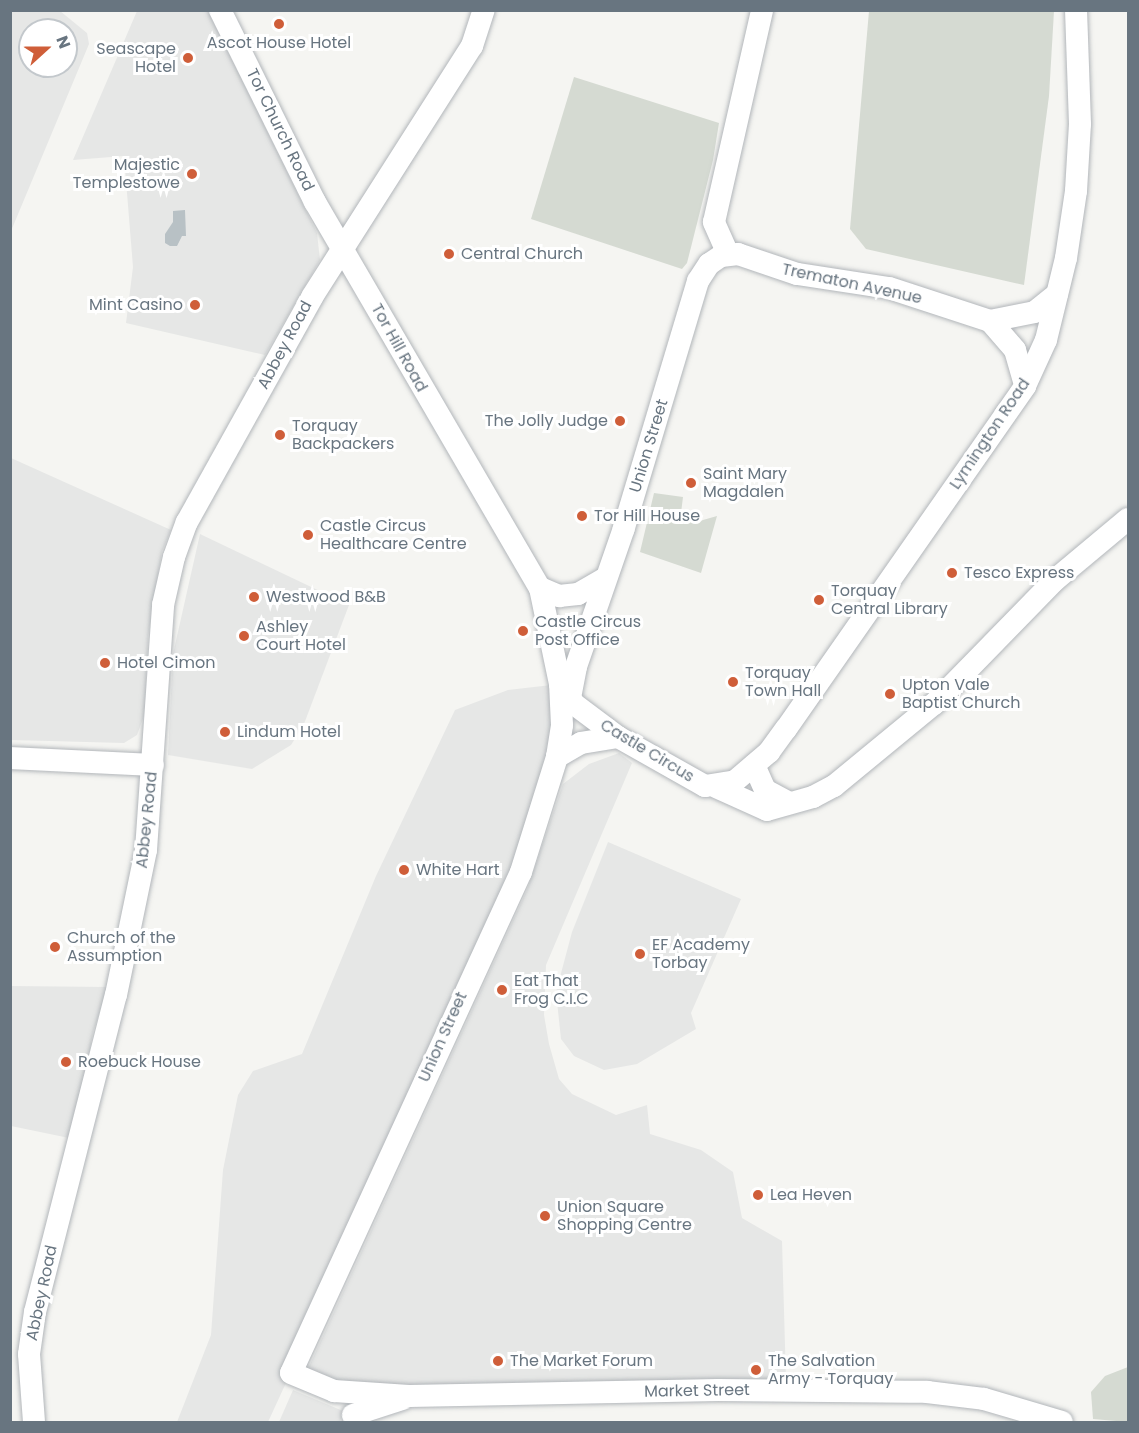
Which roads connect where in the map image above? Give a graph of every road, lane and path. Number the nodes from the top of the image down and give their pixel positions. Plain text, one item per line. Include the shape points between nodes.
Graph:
1 (220, 10) edge
2 (484, 10) edge
3 (762, 10) edge
4 (1076, 10) edge
5 (342, 248) junction
6 (721, 257) junction
7 (1057, 294) junction
8 (990, 321) junction
9 (1025, 386) junction
10 (1128, 519) edge
11 (606, 578) junction
12 (540, 588) junction
13 (568, 695) junction
14 (618, 737) junction
15 (557, 757) junction
16 (10, 758) edge
17 (153, 765) junction
18 (754, 765) junction
19 (716, 787) junction
20 (789, 803) junction
21 (291, 1373) joint
22 (334, 1391) junction
23 (409, 1396) junction
24 (352, 1418) edge
25 (34, 1422) edge
26 (1062, 1422) edge

1 - 5 street, Tor Church Road
2 - 5 street via 472,46
3 - 6 street via 714,222
4 - 7 street, Lymington Road via 1080,124 1076,191
5 - 12 street, Tor Hill Road
5 - 17 street, Abbey Road via 188,522 174,557 163,605
6 - 8 street, Trematon Avenue via 889,288
6 - 11 street, Union Street via 698,281
7 - 8 street, Trematon Avenue via 1035,312
7 - 9 street, Lymington Road via 1046,340
8 - 9 street via 1016,350
9 - 18 street, Lymington Road via 786,729
10 - 20 street via 1054,580 887,746 834,786
11 - 12 street via 578,594 559,596
11 - 13 street, Union Street
12 - 13 street, Tor Hill Road
13 - 14 street, Castle Circus
13 - 15 street, Union Street
14 - 15 street via 581,743
14 - 19 street, Castle Circus via 688,777
15 - 21 street, Union Street via 521,872
16 - 17 street
17 - 25 street, Abbey Road via 146,850 116,995 35,1312 29,1354
18 - 19 street, Castle Circus via 735,781
18 - 20 street via 765,790
19 - 20 street via 767,810
21 - 22 street, Market Street
22 - 23 street, Market Street
22 - 24 street via 350,1403
23 - 24 street, Market Street
23 - 26 street, Market Street via 825,1389 927,1392 984,1399

